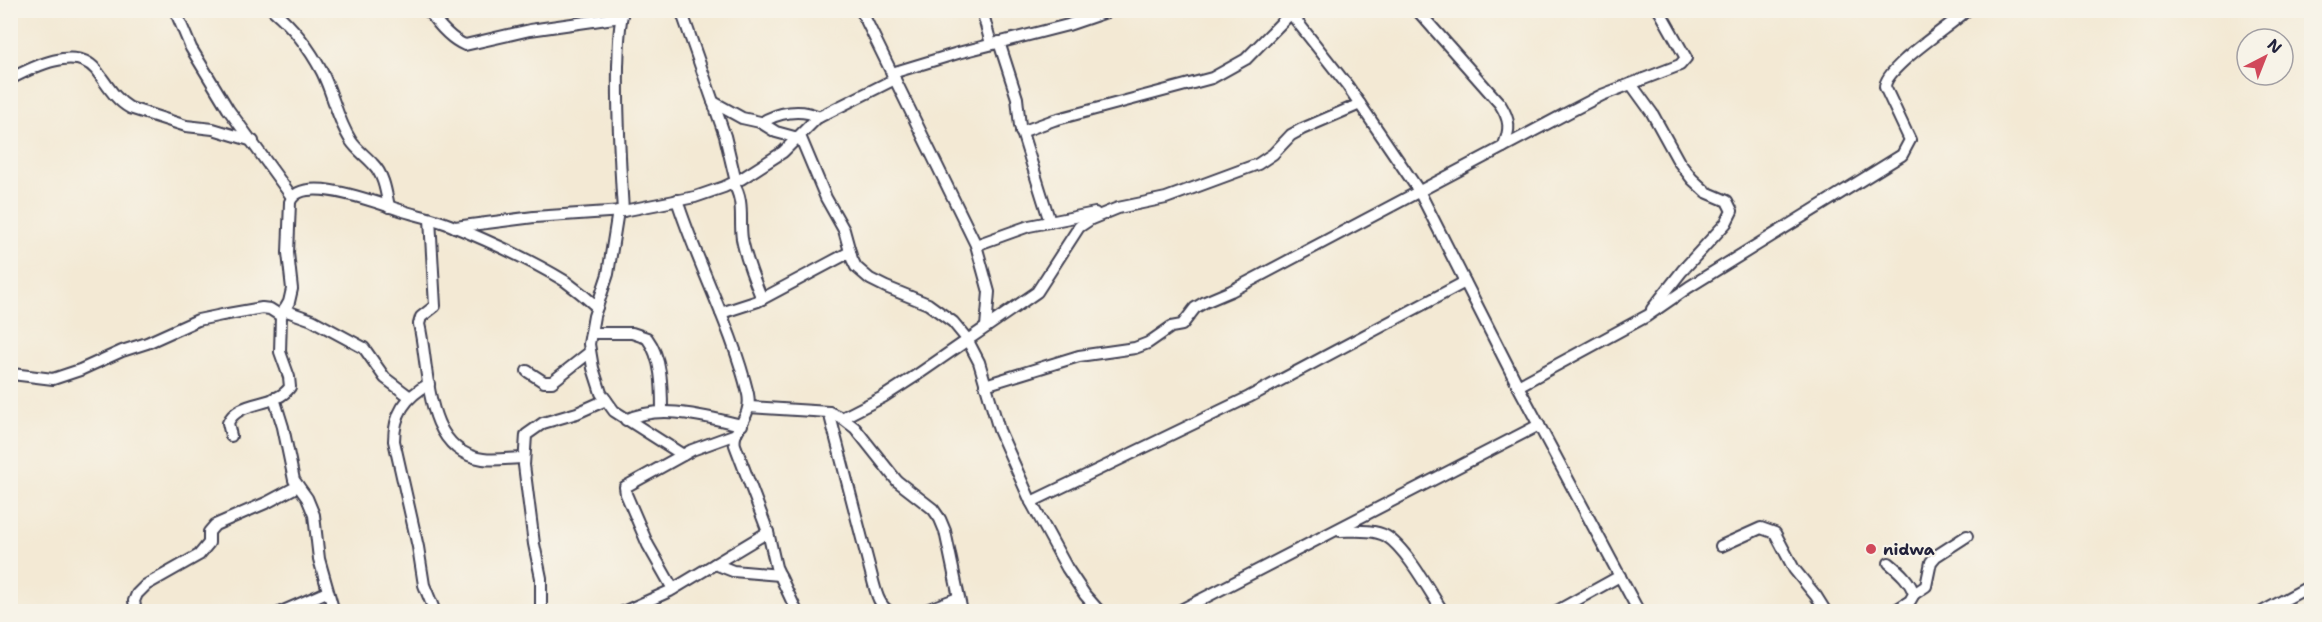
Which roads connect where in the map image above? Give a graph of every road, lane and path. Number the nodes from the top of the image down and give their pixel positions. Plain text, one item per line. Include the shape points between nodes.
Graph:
1 (175, 10) edge
2 (273, 10) edge
3 (428, 10) edge
4 (681, 10) edge
5 (861, 10) edge
6 (982, 10) edge
7 (1112, 10) edge
8 (1418, 10) edge
9 (1659, 10) edge
10 (1967, 10) edge
11 (1290, 12) edge
12 (622, 14) edge
13 (995, 43) junction
14 (893, 76) junction
15 (10, 80) edge
16 (1631, 84) junction
17 (713, 102) junction
18 (1360, 104) junction
19 (819, 117) junction
20 (761, 123) junction
21 (1021, 132) junction
22 (799, 137) junction
23 (253, 141) junction
24 (1503, 147) junction
25 (735, 183) junction
26 (1419, 191) junction
27 (292, 197) junction
28 (677, 201) junction
29 (389, 207) junction
30 (1118, 208) junction
31 (621, 211) junction
32 (430, 219) junction
33 (1050, 222) junction
34 (454, 227) junction
35 (976, 245) junction
36 (850, 252) junction
37 (1465, 282) junction
38 (762, 299) junction
39 (597, 307) junction
40 (282, 313) junction
41 (721, 313) junction
42 (1647, 316) junction
43 (986, 327) junction
44 (591, 333) junction
45 (967, 339) junction
46 (591, 352) junction
47 (527, 371) dead end
48 (12, 374) edge
49 (429, 384) junction
50 (986, 385) junction
51 (1518, 386) junction
52 (410, 397) junction
53 (274, 398) junction
54 (606, 400) junction
55 (749, 407) junction
56 (662, 411) junction
57 (829, 412) junction
58 (842, 418) junction
59 (626, 420) junction
60 (1539, 425) junction
61 (739, 429) junction
62 (231, 436) dead end
63 (683, 454) junction
64 (524, 458) junction
65 (298, 486) junction
66 (1031, 501) junction
67 (1336, 531) junction
68 (768, 532) junction
69 (1967, 536) dead end
70 (1721, 546) dead end
71 (1890, 563) dead end
72 (715, 564) junction
73 (780, 575) junction
74 (1620, 576) junction
75 (2312, 585) edge
76 (673, 589) junction
77 (327, 592) junction
78 (1914, 594) junction
79 (958, 598) junction
80 (625, 610) edge
81 (136, 612) edge
82 (281, 612) edge
83 (334, 612) edge
84 (435, 612) edge
85 (541, 612) edge
86 (613, 612) edge
87 (797, 612) edge
88 (890, 612) edge
89 (921, 612) edge
90 (962, 612) edge
91 (1100, 612) edge
92 (1177, 612) edge
93 (1443, 612) edge
94 (1555, 612) edge
95 (1639, 612) edge
96 (1826, 612) edge
97 (1893, 612) edge
98 (2262, 612) edge

1 - 23 street via 199,62
2 - 29 street via 302,40 322,72 350,140 381,175
3 - 12 street via 440,26 465,45
4 - 17 street
5 - 14 street
6 - 13 street
7 - 13 street
8 - 24 street via 1500,104 1509,119 1509,134
9 - 16 street via 1686,60
10 - 42 street via 1886,80 1885,87 1910,140 1902,155
11 - 18 street
11 - 21 street via 1246,59 1212,78
12 - 31 street via 618,82
13 - 14 street
13 - 21 street via 1017,98
14 - 19 street
14 - 35 street
15 - 23 street via 56,61 85,60 130,108
16 - 24 street
16 - 42 street via 1692,179 1706,192 1727,201 1732,211
17 - 20 street via 742,118
17 - 25 street
18 - 26 street
18 - 30 street via 1291,135 1258,164 1166,198
19 - 20 street via 792,112
19 - 22 street
20 - 22 street via 776,132
21 - 33 street
22 - 25 street
22 - 36 street via 844,230
23 - 27 street
24 - 26 street
25 - 28 street
25 - 38 street via 741,197 744,246
26 - 37 street
26 - 50 street via 1200,305 1182,325 1171,327 1148,344 1079,356
27 - 29 street via 316,190 335,191
27 - 40 street via 287,229 292,289
28 - 31 street
28 - 41 street
29 - 32 street
30 - 33 street
30 - 43 street via 1079,227 1036,292
31 - 34 street
31 - 39 street
32 - 34 street
32 - 49 street via 435,306 419,321
33 - 35 street
34 - 39 street via 565,282
35 - 43 street via 989,292
36 - 38 street
36 - 45 street via 864,274 928,304 953,322
37 - 51 street
37 - 66 street via 1248,397
38 - 41 street
39 - 44 street
40 - 48 street via 262,308 198,320 53,379
40 - 52 street via 312,320 364,348 385,378
40 - 53 street via 280,352 290,385 285,393
41 - 55 street via 742,372
42 - 51 street
43 - 45 street
44 - 46 street
44 - 56 street via 632,333 648,338 655,349
45 - 50 street
45 - 58 street via 883,397
46 - 47 street via 552,382 544,382
46 - 54 street
49 - 52 street
49 - 64 street via 437,420 460,452 485,460
50 - 66 street via 999,430
51 - 60 street
52 - 84 street via 394,423 394,441 424,585
53 - 62 street via 234,413 228,423
53 - 65 street
54 - 59 street
54 - 64 street via 533,428 526,435
55 - 57 street
55 - 61 street
56 - 59 street via 640,413
56 - 61 street via 709,417
57 - 58 street
57 - 88 street via 873,581
58 - 79 street via 855,428 897,481 940,519
59 - 63 street
60 - 67 street
60 - 74 street
61 - 63 street
61 - 68 street via 735,445
63 - 76 street via 624,489 648,545
64 - 85 street via 541,578
65 - 77 street via 314,515
65 - 81 street via 215,525 200,555 137,594
66 - 91 street via 1067,568
67 - 92 street
67 - 93 street via 1369,531 1385,536 1398,547
68 - 72 street
68 - 73 street
69 - 78 street via 1936,556 1928,568 1926,586
70 - 96 street via 1761,528 1775,533 1794,569
71 - 78 street via 1904,576
72 - 73 street via 733,571
72 - 76 street
73 - 87 street
74 - 94 street
74 - 95 street
75 - 98 street
76 - 80 street
77 - 82 street
77 - 83 street
78 - 97 street
79 - 89 street
79 - 90 street
80 - 86 street

